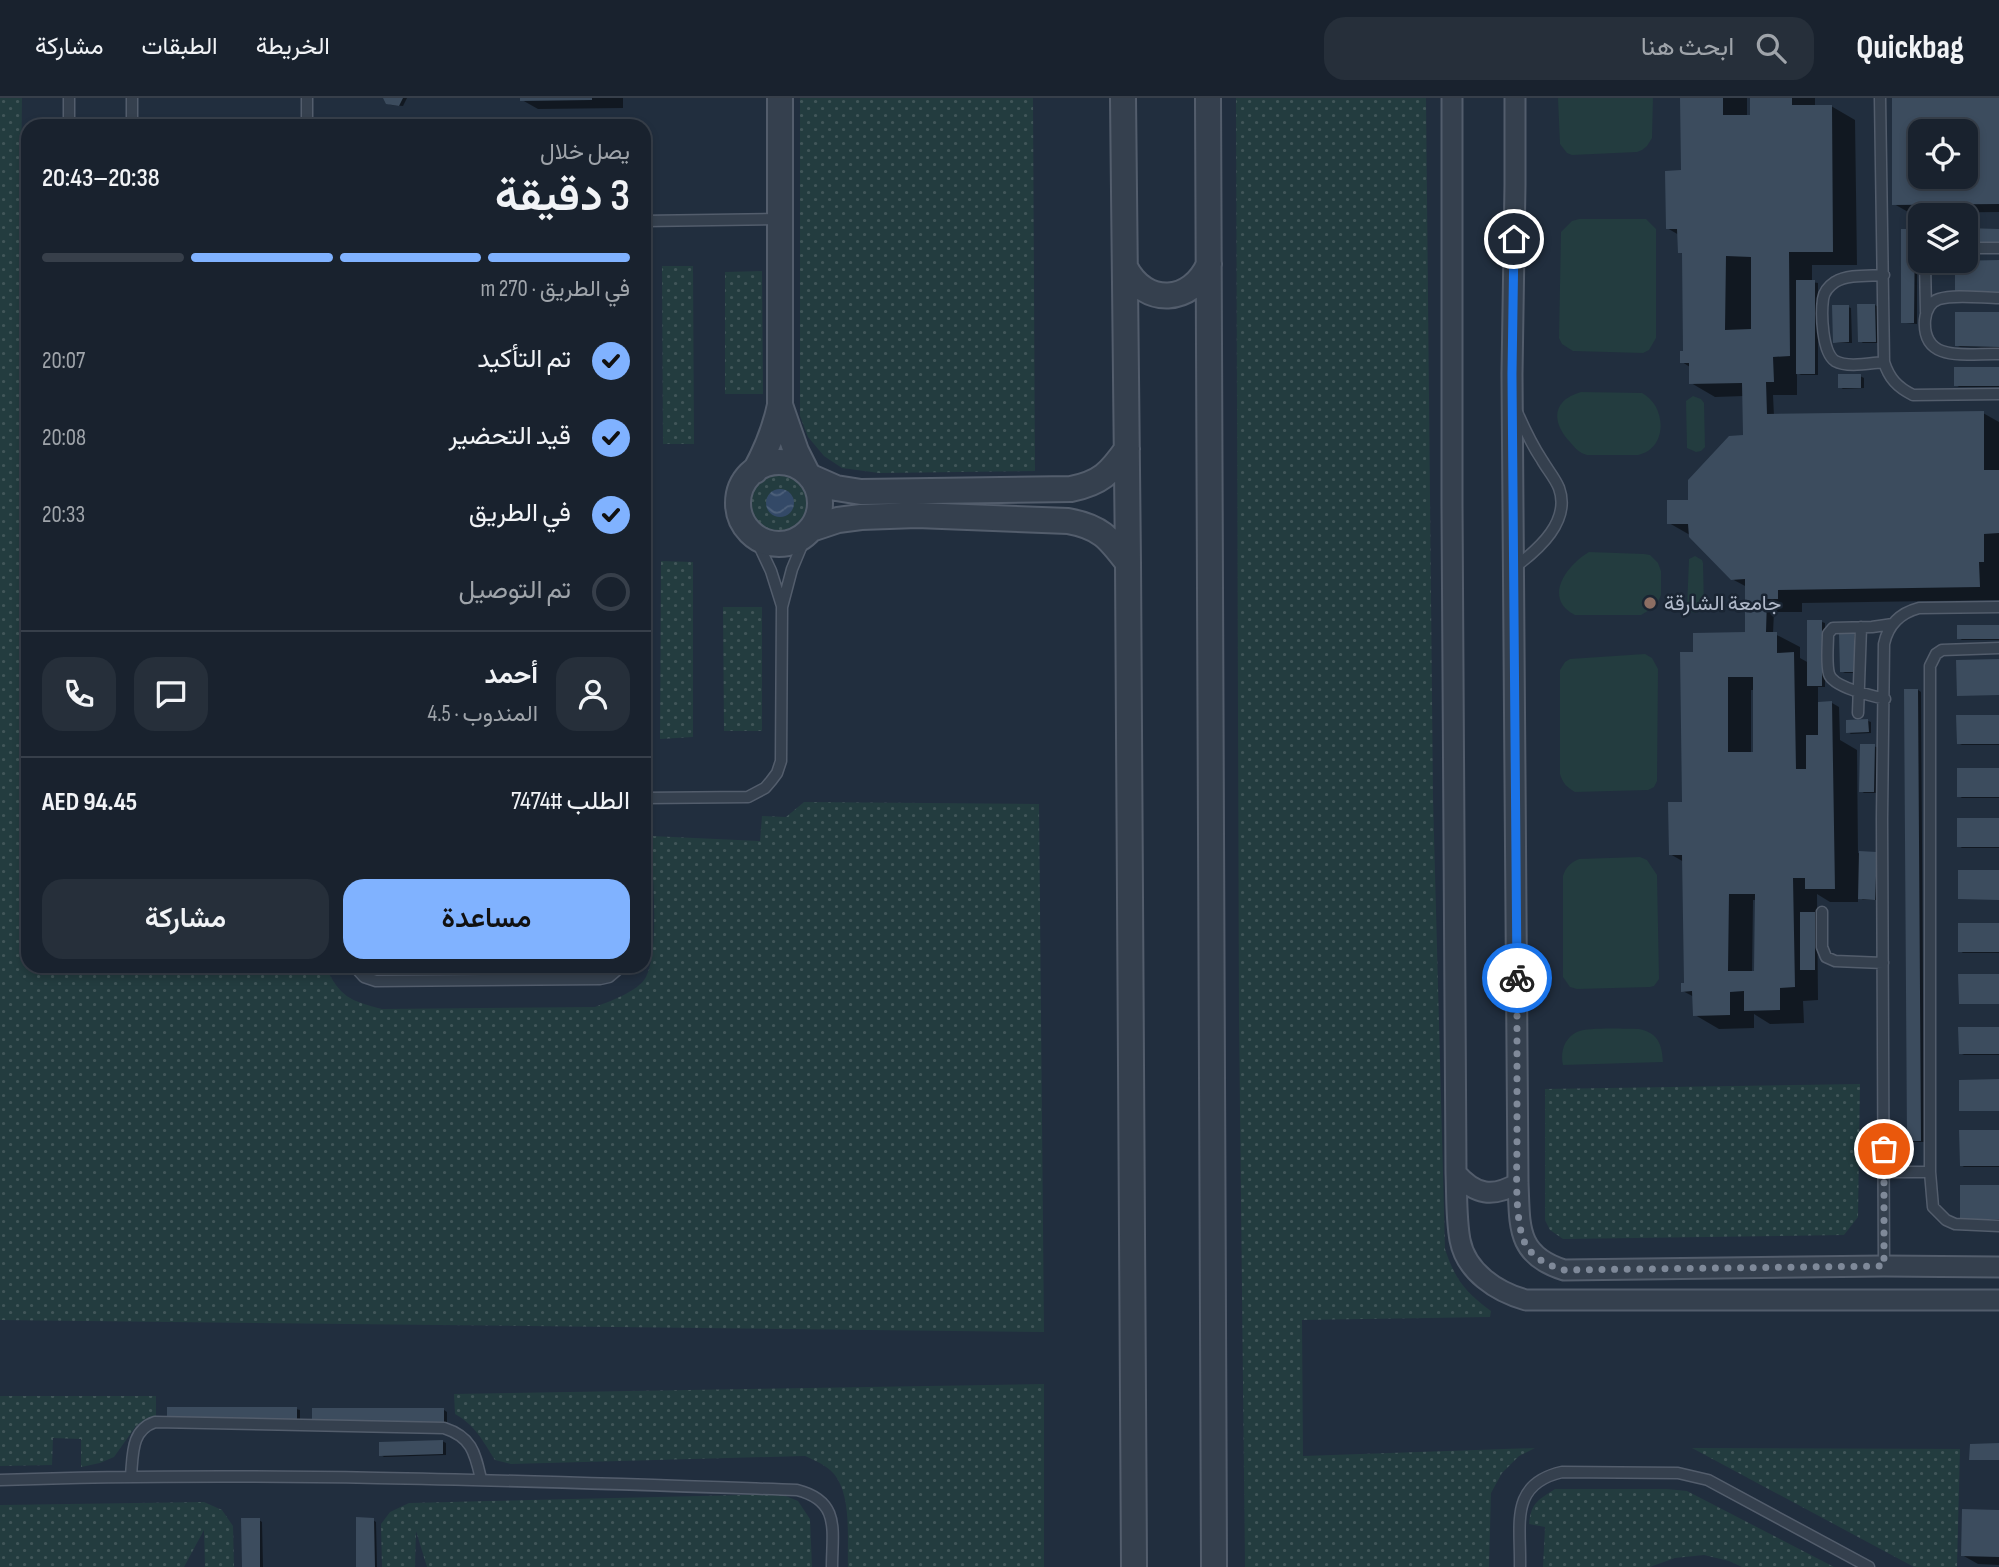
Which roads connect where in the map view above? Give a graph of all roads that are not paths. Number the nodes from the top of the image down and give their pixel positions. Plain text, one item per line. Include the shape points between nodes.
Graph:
1 (69, 98) edge
2 (132, 98) edge
3 (307, 98) edge
4 (780, 98) edge
5 (1123, 98) edge
6 (1208, 98) edge
7 (1452, 98) edge
8 (1515, 98) edge
9 (1881, 98) edge
10 (69, 119) edge
11 (132, 119) edge
12 (307, 119) edge
13 (781, 219) junction
14 (651, 221) edge
15 (1978, 248) edge
16 (1999, 248) edge
17 (1209, 264) junction
18 (1125, 267) junction
19 (1925, 273) edge
20 (1884, 275) junction
21 (1999, 298) edge
22 (1926, 312) junction
23 (1999, 354) edge
24 (1884, 362) junction
25 (1999, 394) edge
26 (1512, 398) junction
27 (780, 405) junction
28 (1127, 449) junction
29 (755, 471) junction
30 (809, 475) junction
31 (995, 491) junction
32 (995, 518) junction
33 (809, 531) junction
34 (755, 537) junction
35 (1128, 563) junction
36 (1515, 568) junction
37 (782, 607) junction
38 (1999, 607) edge
39 (1893, 624) junction
40 (1861, 627) junction
41 (1999, 648) edge
42 (1859, 692) junction
43 (1885, 699) junction
44 (1858, 713) dead end
45 (651, 798) edge
46 (1822, 912) dead end
47 (1883, 963) junction
48 (360, 973) edge
49 (612, 973) edge
50 (1884, 1172) junction
51 (1930, 1172) junction
52 (1456, 1173) junction
53 (1518, 1183) junction
54 (1999, 1226) edge
55 (1884, 1266) junction
56 (1999, 1267) edge
57 (1999, 1300) edge
58 (131, 1476) junction
59 (481, 1479) junction
60 (0, 1480) edge
61 (832, 1567) edge
62 (1134, 1567) edge
63 (1214, 1567) edge
64 (1520, 1567) edge
65 (1869, 1567) edge

1 - 10 lane
2 - 11 lane
3 - 12 lane
4 - 13 street
5 - 18 street
6 - 17 street
7 - 52 street
8 - 26 street
9 - 20 lane
13 - 14 lane
13 - 27 street
15 - 16 lane
17 - 18 street via 1192,288 1163,296 1136,284
17 - 63 street
18 - 28 street
19 - 22 lane
20 - 24 lane
20 - 24 lane via 1843,278 1834,282 1823,298 1828,354 1846,364
21 - 22 lane via 1941,299
22 - 23 lane via 1926,338 1939,351
24 - 25 lane via 1894,382 1913,395
26 - 36 street
26 - 36 lane via 1532,443 1556,480 1562,501 1549,535
27 - 29 street via 771,439
27 - 30 street
28 - 31 street via 1104,477 1089,485
28 - 35 street
29 - 30 street via 787,463
29 - 34 street via 746,479 738,502 740,516
30 - 31 street via 847,491
30 - 33 street via 820,503
31 - 32 street
32 - 33 street via 861,517
32 - 35 street via 1084,524 1101,532
33 - 34 street via 788,543
33 - 37 lane
34 - 37 lane
35 - 62 street
36 - 53 street
37 - 45 lane via 781,761 777,773 748,797
38 - 39 lane via 1919,608
39 - 40 lane
39 - 43 lane via 1884,644
40 - 42 lane
40 - 42 lane via 1833,628 1828,634 1831,678
41 - 51 lane via 1942,650 1930,666
42 - 43 lane
42 - 44 lane
43 - 47 lane
46 - 47 lane via 1826,957
47 - 50 lane
48 - 49 lane via 376,981 600,979
50 - 51 lane
50 - 55 lane
51 - 54 lane via 1933,1207 1946,1220 1964,1226
52 - 53 street via 1478,1191 1492,1193
52 - 57 street via 1460,1242 1468,1259 1493,1286 1526,1300
53 - 55 street via 1520,1230 1526,1245 1549,1266 1564,1270
55 - 56 street
58 - 59 lane
58 - 59 lane via 138,1433 155,1422 444,1428 469,1444
58 - 60 lane
59 - 61 lane via 797,1490 824,1503 831,1517
64 - 65 lane via 1521,1503 1537,1481 1562,1472 1697,1476

